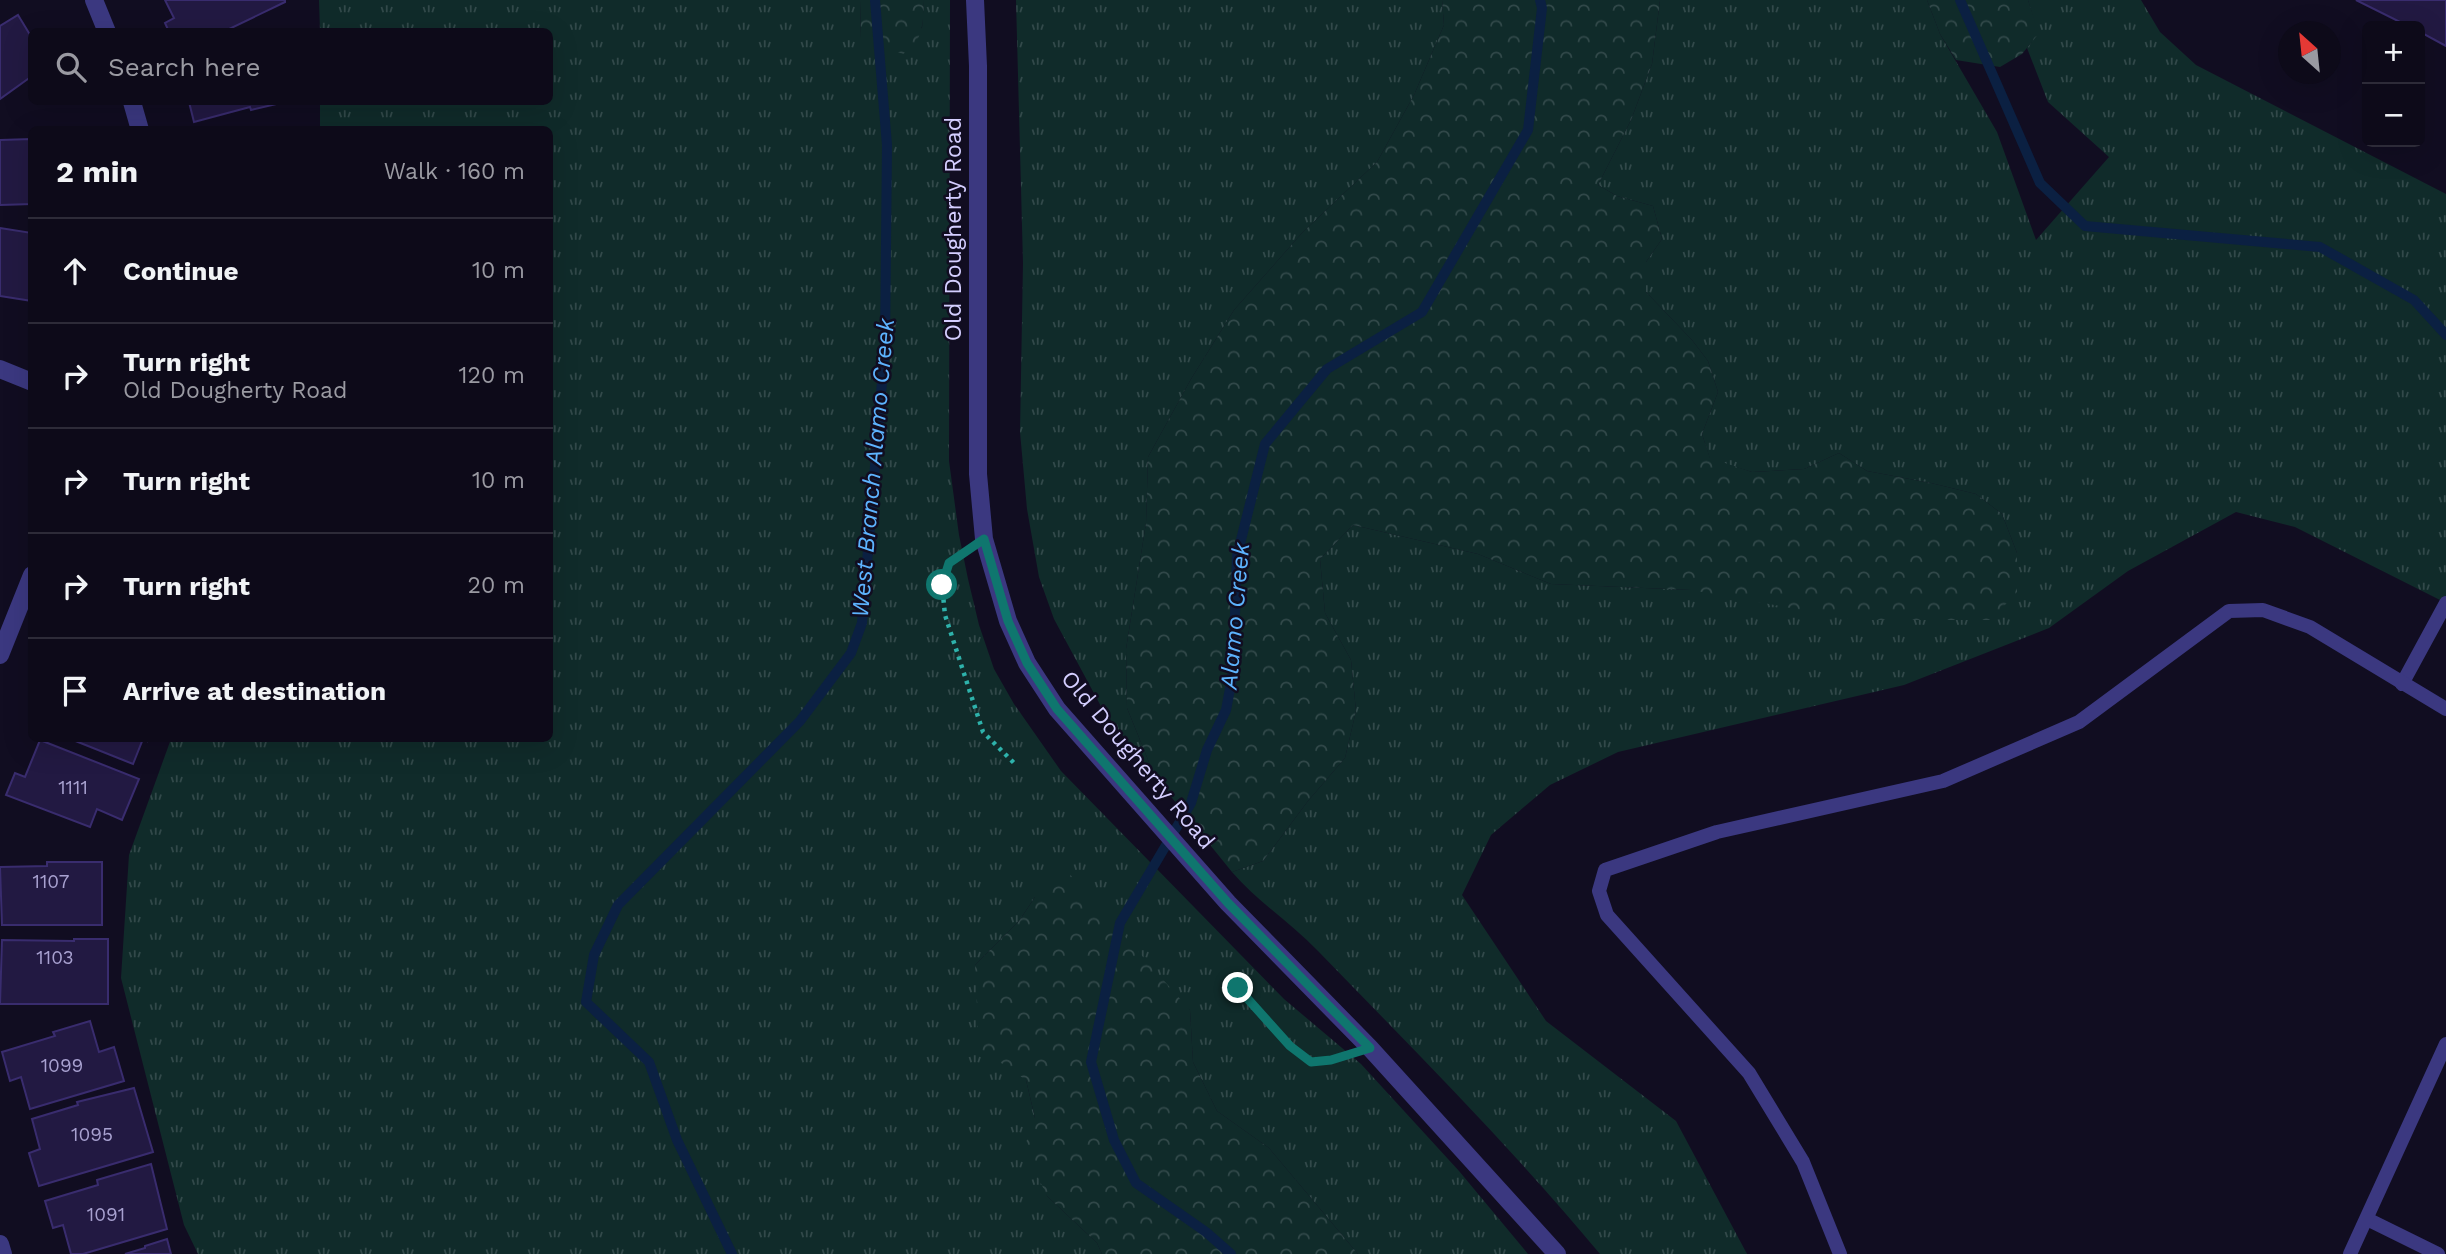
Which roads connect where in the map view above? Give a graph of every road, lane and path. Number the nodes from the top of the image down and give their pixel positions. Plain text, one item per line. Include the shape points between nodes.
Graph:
1 (94, 0) edge
2 (975, 0) edge
3 (105, 28) edge
4 (133, 105) edge
5 (139, 126) edge
6 (0, 369) edge
7 (28, 380) edge
8 (984, 539) junction
9 (28, 585) edge
10 (2445, 606) edge
11 (0, 655) edge
12 (2402, 684) junction
13 (2446, 709) edge
14 (1017, 766) dead end
15 (1238, 988) dead end
16 (2446, 1044) edge
17 (1370, 1048) junction
18 (2367, 1219) junction
19 (0, 1244) edge
20 (3, 1254) edge
21 (1557, 1254) edge
22 (1840, 1254) edge
23 (2350, 1254) edge
24 (2438, 1254) edge

1 - 3 street
2 - 8 street, Old Dougherty Road via 978,474
4 - 5 street
6 - 7 street
8 - 14 path via 949,563 942,585 945,615 983,732
8 - 17 street, Old Dougherty Road via 1008,621 1027,663 1057,709 1228,903
9 - 11 street
10 - 12 lane
12 - 13 lane
12 - 22 lane via 2310,627 2263,610 2229,611 2079,722 1943,780 1717,832 1605,870 1599,891 1608,915 1749,1073 1803,1162
15 - 17 path via 1290,1046 1311,1062
16 - 18 lane
17 - 21 street, Old Dougherty Road
18 - 23 lane
18 - 24 lane
19 - 20 street

